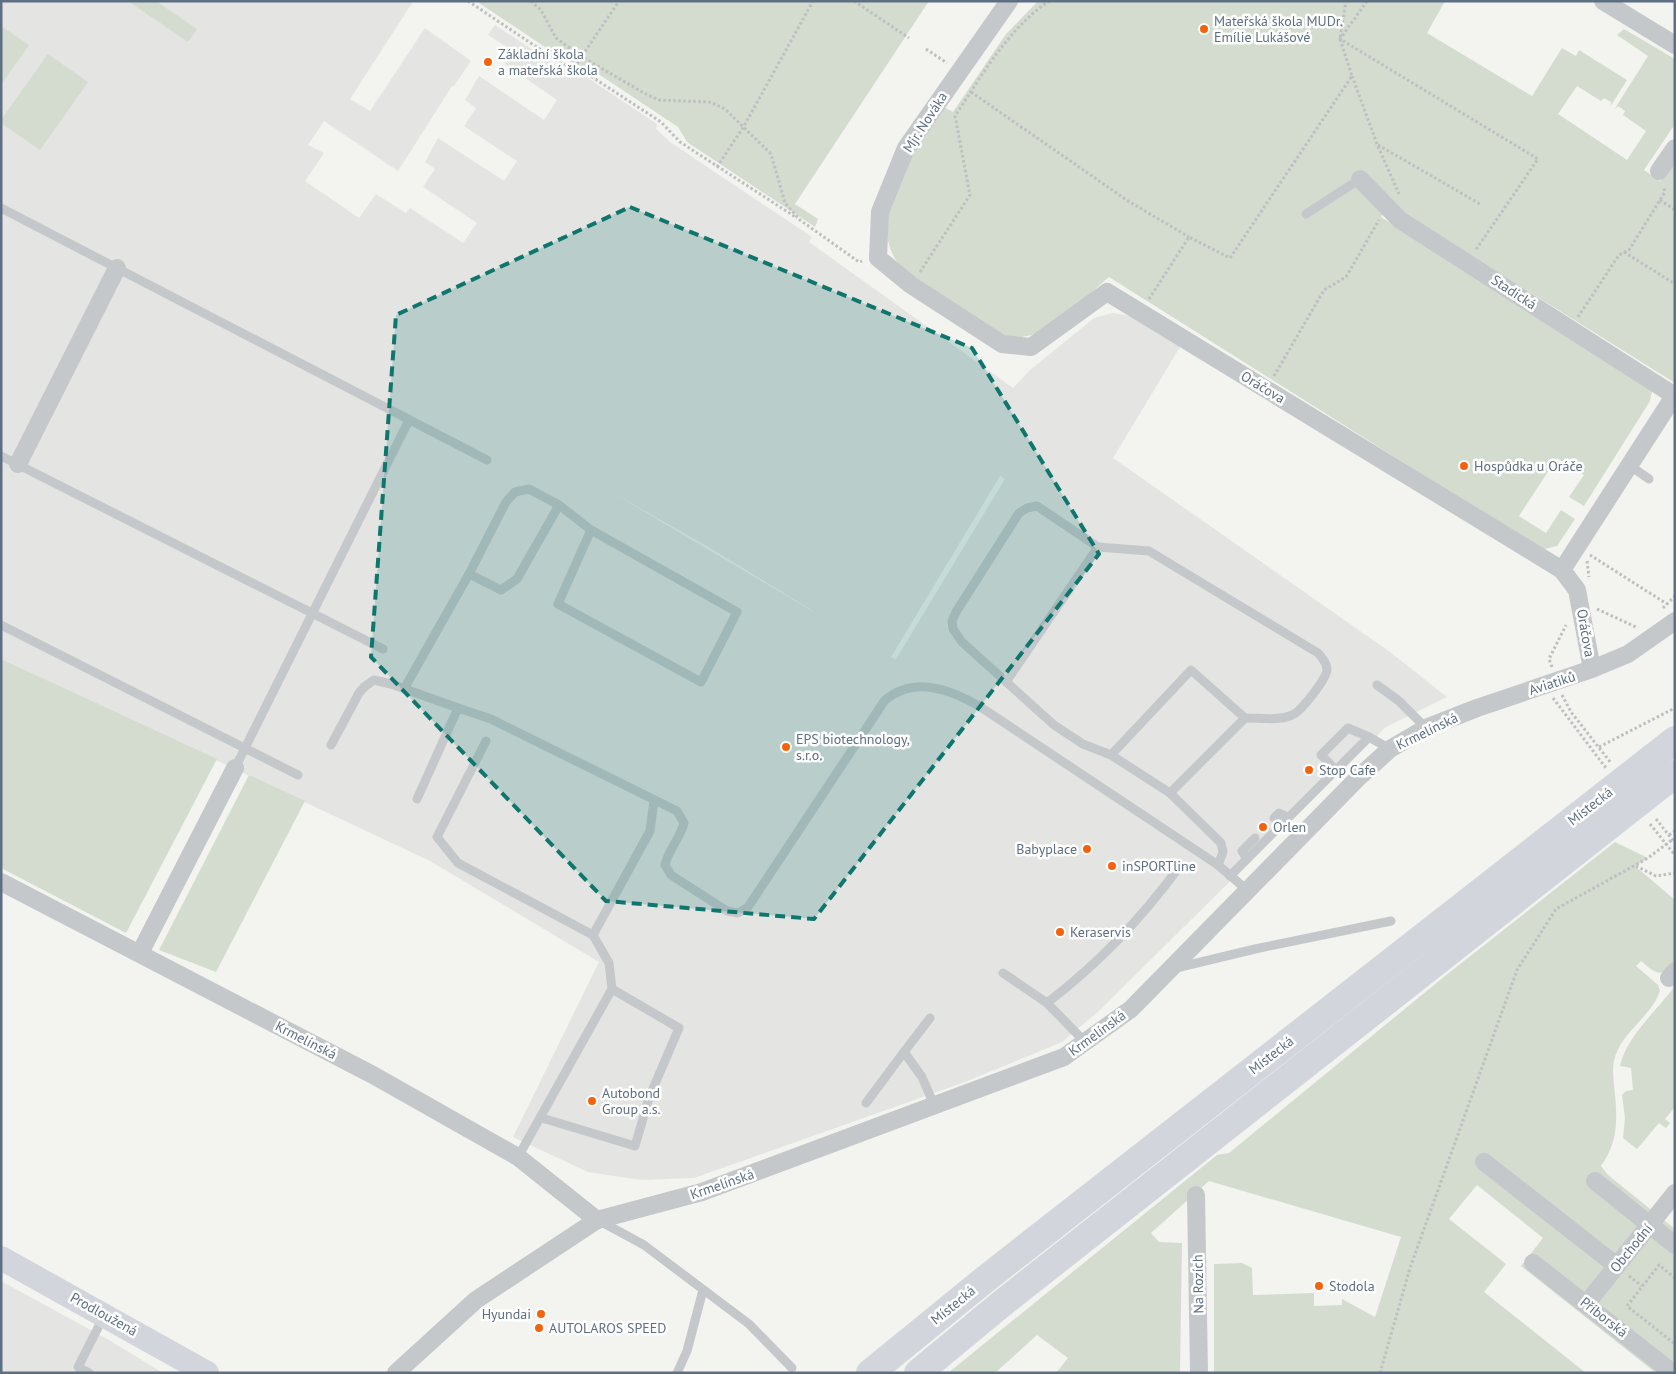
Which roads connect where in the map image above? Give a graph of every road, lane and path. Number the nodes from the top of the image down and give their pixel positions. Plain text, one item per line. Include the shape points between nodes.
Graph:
1 (468, 1) edge
2 (531, 1) edge
3 (619, 1) edge
4 (813, 1) edge
5 (854, 1) edge
6 (1009, 1) edge
7 (1049, 1) edge
8 (1346, 1) edge
9 (1367, 1) edge
10 (1603, 1) edge
11 (474, 3) edge
12 (909, 38) dead end
13 (1340, 40) junction
14 (1675, 45) edge
15 (582, 58) junction
16 (574, 68) junction
17 (1352, 76) junction
18 (971, 92) junction
19 (744, 126) junction
20 (1377, 144) junction
21 (1675, 148) edge
22 (717, 167) junction
23 (1660, 171) joint
24 (1360, 179) joint
25 (1660, 200) junction
26 (1403, 202) dead end
27 (1480, 204) dead end
28 (1, 208) edge
29 (1675, 210) edge
30 (1306, 214) dead end
31 (1381, 217) dead end
32 (800, 220) junction
33 (1189, 237) junction
34 (1624, 252) junction
35 (878, 258) junction
36 (1467, 262) junction
37 (117, 268) junction
38 (1675, 284) edge
39 (911, 285) junction
40 (1141, 312) junction
41 (1575, 321) junction
42 (1266, 389) junction
43 (1674, 396) edge
44 (409, 420) junction
45 (1, 456) edge
46 (487, 460) dead end
47 (18, 464) junction
48 (1629, 466) junction
49 (1649, 479) dead end
50 (559, 505) junction
51 (591, 530) junction
52 (1098, 547) junction
53 (1562, 570) junction
54 (469, 574) junction
55 (1589, 582) dead end
56 (1675, 596) edge
57 (1671, 600) junction
58 (1667, 604) junction
59 (1675, 605) edge
60 (1588, 608) junction
61 (1661, 610) dead end
62 (313, 613) junction
63 (1675, 622) edge
64 (1, 625) edge
65 (1645, 628) dead end
66 (382, 649) dead end
67 (1592, 670) junction
68 (1006, 682) junction
69 (1377, 685) dead end
70 (1559, 688) junction
71 (404, 689) junction
72 (458, 708) junction
73 (1477, 708) joint
74 (1675, 708) edge
75 (1245, 718) junction
76 (1426, 728) junction
77 (1369, 737) junction
78 (486, 740) dead end
79 (1675, 740) edge
80 (331, 744) dead end
81 (1599, 747) junction
82 (245, 748) junction
83 (1390, 749) junction
84 (1111, 755) junction
85 (1612, 764) dead end
86 (235, 768) joint
87 (1606, 768) dead end
88 (1336, 770) junction
89 (1675, 774) edge
90 (298, 775) dead end
91 (1170, 793) junction
92 (417, 799) dead end
93 (654, 800) junction
94 (1288, 817) junction
95 (1274, 818) dead end
96 (1656, 819) dead end
97 (1650, 824) dead end
98 (1675, 831) edge
99 (1669, 836) junction
100 (1255, 838) dead end
101 (1674, 841) edge
102 (1666, 845) junction
103 (1675, 855) edge
104 (1247, 859) junction
105 (1180, 866) dead end
106 (1218, 866) junction
107 (1635, 866) junction
108 (1675, 873) edge
109 (1230, 876) junction
110 (1, 882) edge
111 (1247, 890) junction
112 (1391, 921) dead end
113 (592, 935) junction
114 (140, 953) junction
115 (1168, 970) junction
116 (1003, 973) dead end
117 (612, 990) junction
118 (1047, 1004) junction
119 (930, 1018) dead end
120 (1085, 1042) junction
121 (904, 1052) junction
122 (866, 1103) dead end
123 (934, 1106) junction
124 (542, 1118) junction
125 (518, 1157) junction
126 (1484, 1162) dead end
127 (1595, 1181) dead end
128 (1675, 1193) edge
129 (1196, 1195) dead end
130 (597, 1220) junction
131 (1650, 1224) junction
132 (1675, 1245) edge
133 (1, 1258) edge
134 (1534, 1263) dead end
135 (1617, 1266) junction
136 (1675, 1278) edge
137 (703, 1290) junction
138 (1587, 1303) junction
139 (105, 1314) junction
140 (1675, 1344) edge
141 (792, 1368) dead end
142 (76, 1370) edge
143 (90, 1373) edge
144 (206, 1373) edge
145 (396, 1373) edge
146 (677, 1373) edge
147 (870, 1373) edge
148 (918, 1373) edge
149 (1199, 1373) edge
150 (1380, 1373) edge
151 (1673, 1373) edge

1 - 11 path
2 - 15 path via 556,38
3 - 15 path
4 - 19 path
5 - 12 path
6 - 35 street, Mjr. Nováka via 906,148 880,212
7 - 18 path via 1032,12 1002,44
8 - 13 path
9 - 13 path
10 - 14 street
11 - 16 path via 560,62
13 - 17 path
13 - 36 path via 1538,159
15 - 16 path
15 - 19 path via 659,100 710,102 725,109
16 - 22 path via 661,122 680,142
17 - 20 path
17 - 33 path via 1230,258
18 - 33 path via 1128,201
18 - 39 path via 955,116 970,195
19 - 22 path
19 - 32 path via 771,154 786,203
20 - 26 path
20 - 27 path
21 - 23 street
22 - 32 path
23 - 25 path via 1664,192
24 - 30 lane
24 - 36 street, Stadická via 1400,220
25 - 29 path
25 - 34 path
28 - 37 lane
31 - 42 path via 1346,277 1324,290
32 - 35 path via 859,262
33 - 40 path
34 - 38 path
34 - 41 path
35 - 39 street, Oráčova
36 - 41 street, Stadická
37 - 44 lane
37 - 47 street
39 - 40 street, Oráčova via 1002,344 1031,347 1108,292
40 - 42 street, Oráčova
41 - 43 street, Stadická
42 - 53 street, Oráčova
43 - 48 street
44 - 46 lane
44 - 62 lane
45 - 47 lane
47 - 62 lane
48 - 49 lane
48 - 53 street
50 - 51 lane
50 - 54 lane via 511,585 501,590
50 - 54 lane via 530,489 515,492 506,502
51 - 51 lane via 737,612 701,682 558,604
52 - 68 lane
52 - 68 lane via 1037,506 1019,513 952,621 962,642
52 - 75 lane via 1149,551 1318,653 1326,664 1327,672 1303,707 1294,715 1283,718
53 - 60 street, Oráčova
54 - 71 lane
55 - 58 path via 1586,553
56 - 57 path
57 - 58 path
57 - 59 path
58 - 61 path
60 - 65 path
60 - 67 street, Oráčova
60 - 70 path via 1573,613 1550,659
62 - 66 lane
62 - 82 lane
63 - 67 street, Aviatiků via 1628,654
64 - 82 lane
67 - 70 street, Aviatiků
68 - 84 lane via 1054,725 1083,744
69 - 76 lane via 1399,700
70 - 73 street, Aviatiků
70 - 81 path via 1571,712
70 - 87 path via 1553,698
71 - 72 lane
71 - 80 lane via 381,680 370,682 359,693
72 - 92 lane
72 - 93 lane via 491,719
73 - 76 street, Krmelínská
74 - 81 path
75 - 84 lane via 1191,670
75 - 91 lane
76 - 83 street, Krmelínská
77 - 83 lane
77 - 88 lane
77 - 88 lane via 1348,728 1321,755
78 - 113 lane via 437,838 458,863
79 - 147 highway, Místecká via 988,1277
81 - 85 path
82 - 86 lane
82 - 90 lane
83 - 111 street, Krmelínská
84 - 91 lane
86 - 114 street
88 - 94 lane
89 - 148 highway, Místecká
91 - 106 lane via 1221,843 1224,852
93 - 106 lane via 677,811 684,824 681,836 667,856 665,865 671,875 727,911 738,913 748,907 885,700 904,688 930,685 980,706
93 - 113 lane via 650,831
94 - 95 lane via 1279,813
94 - 104 lane
96 - 99 path
97 - 102 path
98 - 99 path
99 - 101 path
100 - 104 lane via 1242,851
101 - 102 path
102 - 103 path
102 - 107 path
104 - 109 lane
105 - 118 lane via 1119,941
106 - 109 lane
107 - 108 path via 1656,876
107 - 150 path via 1556,910 1517,970 1410,1268
109 - 111 lane
110 - 114 street, Krmelínská
111 - 115 street, Krmelínská
112 - 115 lane
113 - 117 lane via 610,963
114 - 125 street, Krmelínská via 373,1075
115 - 120 street, Krmelínská via 1130,1009
116 - 118 lane
117 - 124 lane
117 - 124 lane via 679,1028 649,1098 635,1146
118 - 120 lane
119 - 121 lane
120 - 123 street, Krmelínská via 1064,1057
121 - 122 lane
121 - 123 lane via 922,1077
123 - 130 street, Krmelínská via 702,1192
124 - 125 lane
125 - 130 street, Krmelínská
126 - 135 street
127 - 131 street
128 - 131 street, Obchodní
129 - 149 street, Na Rozích
130 - 137 lane via 644,1245
130 - 145 street, Krmelínská via 476,1300
131 - 132 street
131 - 135 street, Obchodní
133 - 139 main road, Prodloužená
134 - 138 street, Příborská
135 - 138 street, Obchodní
136 - 140 path via 1659,1266 1627,1306
137 - 141 lane via 749,1324
137 - 146 lane via 687,1351
138 - 151 street, Příborská
139 - 142 lane
139 - 144 main road, Prodloužená
142 - 143 lane

